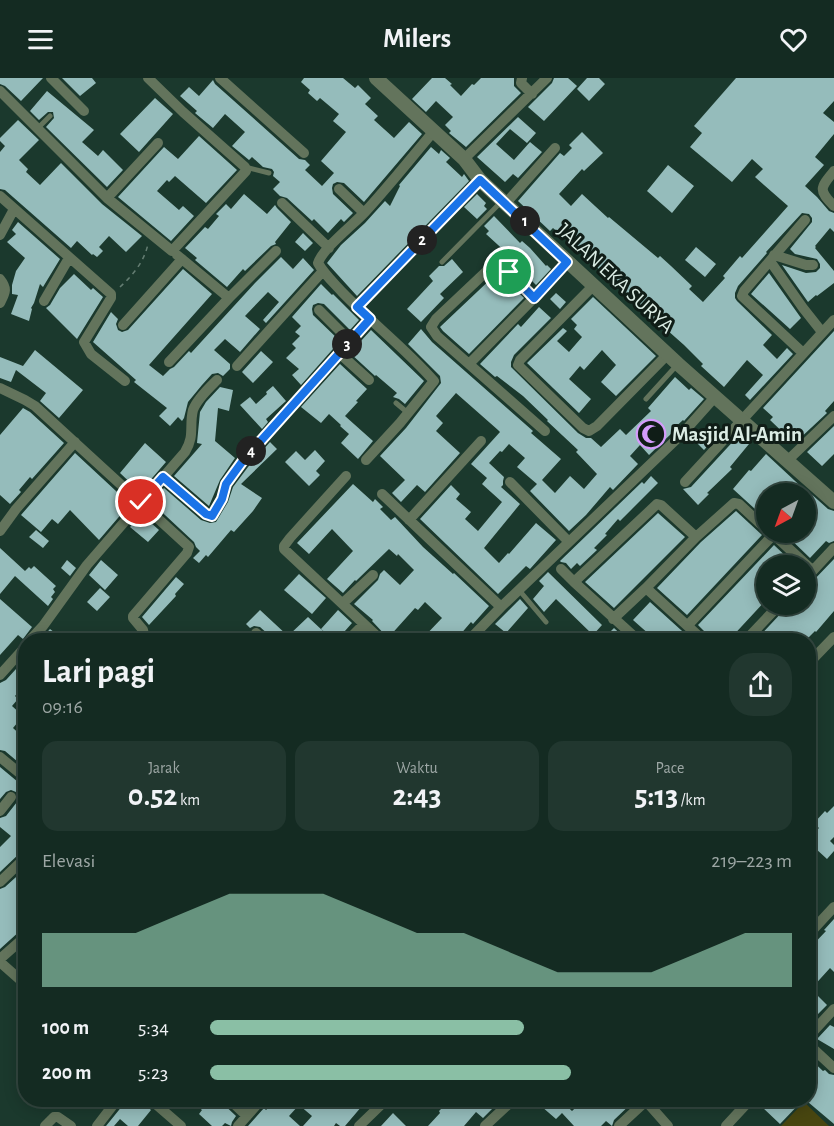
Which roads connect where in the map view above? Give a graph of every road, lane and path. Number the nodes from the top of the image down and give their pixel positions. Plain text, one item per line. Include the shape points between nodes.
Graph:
1 (51, 78) edge
2 (148, 78) edge
3 (220, 78) edge
4 (376, 78) edge
5 (522, 78) edge
6 (547, 78) edge
7 (0, 91) edge
8 (531, 94) junction
9 (84, 111) dead end
10 (50, 116) dead end
11 (37, 129) junction
12 (434, 131) junction
13 (158, 143) dead end
14 (555, 148) dead end
15 (304, 153) dead end
16 (464, 159) junction
17 (245, 167) junction
18 (834, 171) edge
19 (269, 173) dead end
20 (480, 180) junction
21 (339, 189) dead end
22 (0, 196) edge
23 (107, 198) junction
24 (504, 201) junction
25 (282, 203) dead end
26 (834, 206) edge
27 (14, 209) junction
28 (364, 213) junction
29 (805, 220) dead end
30 (150, 234) junction
31 (0, 235) edge
32 (329, 248) junction
33 (172, 251) junction
34 (276, 251) dead end
35 (69, 258) junction
36 (772, 258) junction
37 (182, 259) junction
38 (442, 262) dead end
39 (567, 262) junction
40 (813, 265) dead end
41 (323, 271) junction
42 (0, 279) edge
43 (594, 286) junction
44 (111, 296) junction
45 (229, 298) junction
46 (534, 298) junction
47 (44, 301) dead end
48 (0, 303) edge
49 (357, 307) junction
50 (319, 310) dead end
51 (370, 319) junction
52 (834, 320) edge
53 (123, 325) dead end
54 (822, 332) junction
55 (350, 341) junction
56 (339, 353) junction
57 (803, 353) junction
58 (673, 359) junction
59 (170, 363) dead end
60 (469, 364) junction
61 (237, 366) dead end
62 (217, 380) dead end
63 (369, 380) dead end
64 (125, 381) dead end
65 (1, 390) edge
66 (715, 397) junction
67 (646, 399) dead end
68 (396, 403) dead end
69 (408, 413) junction
70 (834, 416) edge
71 (741, 420) junction
72 (545, 431) dead end
73 (482, 441) dead end
74 (75, 442) junction
75 (366, 460) dead end
76 (787, 462) junction
77 (346, 476) dead end
78 (163, 477) junction
79 (510, 482) dead end
80 (685, 482) dead end
81 (382, 494) dead end
82 (832, 496) edge
83 (141, 502) junction
84 (756, 519) edge
85 (409, 520) junction
86 (0, 531) edge
87 (696, 537) junction
88 (569, 542) junction
89 (760, 543) edge
90 (780, 543) edge
91 (834, 548) edge
92 (791, 555) edge
93 (816, 567) edge
94 (561, 569) dead end
95 (373, 575) dead end
96 (574, 582) junction
97 (646, 588) junction
98 (519, 590) junction
99 (343, 603) junction
100 (501, 607) junction
101 (770, 615) edge
102 (613, 619) junction
103 (546, 622) dead end
104 (364, 624) junction
105 (688, 625) junction
106 (36, 633) edge
107 (144, 633) edge
108 (355, 633) edge
109 (374, 633) edge
110 (476, 633) edge
111 (630, 633) edge
112 (696, 633) edge
113 (753, 633) edge
114 (834, 638) edge
115 (18, 655) edge
116 (816, 656) edge
117 (0, 675) edge
118 (0, 757) edge
119 (18, 771) edge
120 (11, 796) dead end
121 (0, 811) edge
122 (18, 865) edge
123 (0, 882) edge
124 (834, 908) edge
125 (816, 927) edge
126 (18, 943) edge
127 (0, 960) edge
128 (18, 977) edge
129 (834, 1009) edge
130 (816, 1028) edge
131 (816, 1051) edge
132 (834, 1068) edge
133 (112, 1107) edge
134 (159, 1107) edge
135 (237, 1107) edge
136 (255, 1107) edge
137 (379, 1107) edge
138 (505, 1107) edge
139 (639, 1107) edge
140 (651, 1107) edge
141 (744, 1107) edge
142 (247, 1116) junction
143 (664, 1124) edge
144 (45, 1126) edge
145 (71, 1126) edge
146 (97, 1126) edge
147 (181, 1126) edge
148 (238, 1126) edge
149 (359, 1126) edge
150 (485, 1126) edge
151 (619, 1126) edge
152 (726, 1126) edge

1 - 9 street
2 - 17 street
3 - 15 street
4 - 12 street, JALAN EKA SURYA
5 - 8 street
6 - 8 street
7 - 11 street
8 - 16 street
10 - 11 lane
11 - 23 street
12 - 16 street, JALAN EKA SURYA
12 - 28 street
13 - 23 street
14 - 24 street
16 - 20 street, JALAN EKA SURYA
17 - 19 lane
17 - 33 street via 245,174
18 - 26 street via 823,188
20 - 24 street, JALAN EKA SURYA
20 - 49 street
21 - 28 street
22 - 27 street
23 - 30 street
24 - 38 lane
24 - 39 street, JALAN EKA SURYA
25 - 32 street
27 - 31 street
27 - 35 street
28 - 32 street
29 - 36 street
30 - 33 street
30 - 44 path via 141,265
32 - 41 street via 318,263
33 - 37 street
34 - 45 street
35 - 44 street
35 - 47 street
36 - 40 street
36 - 54 street
36 - 57 street via 742,296
37 - 45 street
37 - 53 street
39 - 43 street, JALAN EKA SURYA
39 - 46 street
41 - 49 street
41 - 61 street
42 - 48 street via 5,290
43 - 58 street, JALAN EKA SURYA
43 - 58 street via 518,365 583,428 589,431 597,426
44 - 64 street via 84,342 91,354
45 - 59 street
46 - 60 street
46 - 60 street via 509,272 495,266 434,322 430,327 433,333
49 - 51 street
50 - 55 street
51 - 55 street
51 - 69 street via 434,381
52 - 54 street
54 - 57 street
55 - 56 street
56 - 63 street
56 - 78 street via 242,462 226,484 212,516
57 - 71 street
58 - 66 street, JALAN EKA SURYA
58 - 67 lane
60 - 72 street
62 - 78 street via 194,407 190,443 185,452
65 - 74 street via 35,406
66 - 71 street, JALAN EKA SURYA
66 - 88 street
68 - 69 lane
69 - 75 street
70 - 76 street
71 - 76 street, JALAN EKA SURYA
71 - 80 street
73 - 85 street
74 - 83 street
74 - 86 street
76 - 82 street, JALAN EKA SURYA
77 - 99 street via 284,547
78 - 83 street
79 - 88 street
81 - 85 street
83 - 106 street
83 - 107 street via 189,549 134,616
84 - 87 street via 735,502
85 - 100 street
87 - 96 street via 657,504
87 - 97 street
88 - 98 street
89 - 105 street
90 - 92 street
91 - 93 street
94 - 96 street
95 - 99 street
96 - 102 street
97 - 102 street
97 - 105 street
98 - 100 street
98 - 103 lane
99 - 104 street
100 - 110 street
101 - 113 street
102 - 111 street
104 - 108 street
104 - 109 street
105 - 112 street
114 - 116 street
115 - 117 street
118 - 119 street
120 - 121 street
122 - 123 street
124 - 125 street
126 - 127 street
127 - 128 street
129 - 130 street
131 - 132 street
133 - 146 street
134 - 147 street
135 - 142 street
136 - 142 street
137 - 149 street
138 - 150 street
139 - 151 street
140 - 143 street
141 - 152 street
142 - 148 street
144 - 145 street via 58,1117

